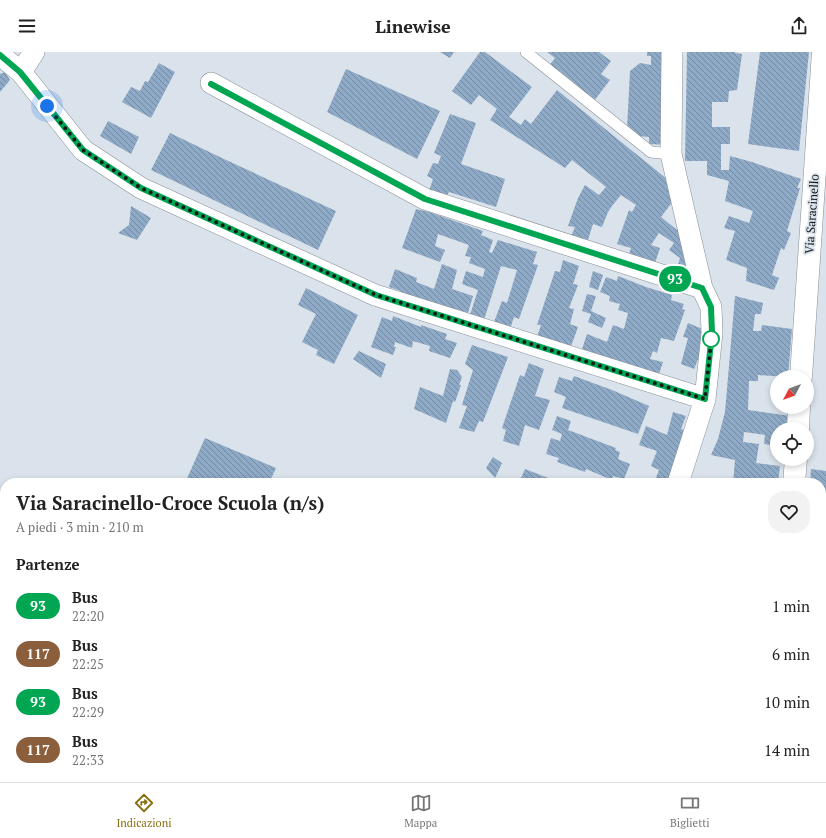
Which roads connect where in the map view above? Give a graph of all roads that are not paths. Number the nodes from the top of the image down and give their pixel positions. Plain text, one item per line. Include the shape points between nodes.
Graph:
1 (34, 52) edge
2 (526, 52) edge
3 (672, 52) edge
4 (823, 52) edge
5 (0, 55) edge
6 (20, 72) junction
7 (211, 84) dead end
8 (671, 154) junction
9 (702, 288) junction
10 (801, 370) edge
11 (705, 399) junction
12 (795, 466) edge
13 (680, 478) edge
14 (794, 478) edge

1 - 6 street
2 - 8 lane via 651,152
3 - 8 street
4 - 10 street, Via Saracinello
5 - 6 street
6 - 11 street via 83,150 141,188 376,295
7 - 9 street via 425,199
8 - 9 street
9 - 11 street via 711,307 712,333
11 - 13 street
12 - 14 street

